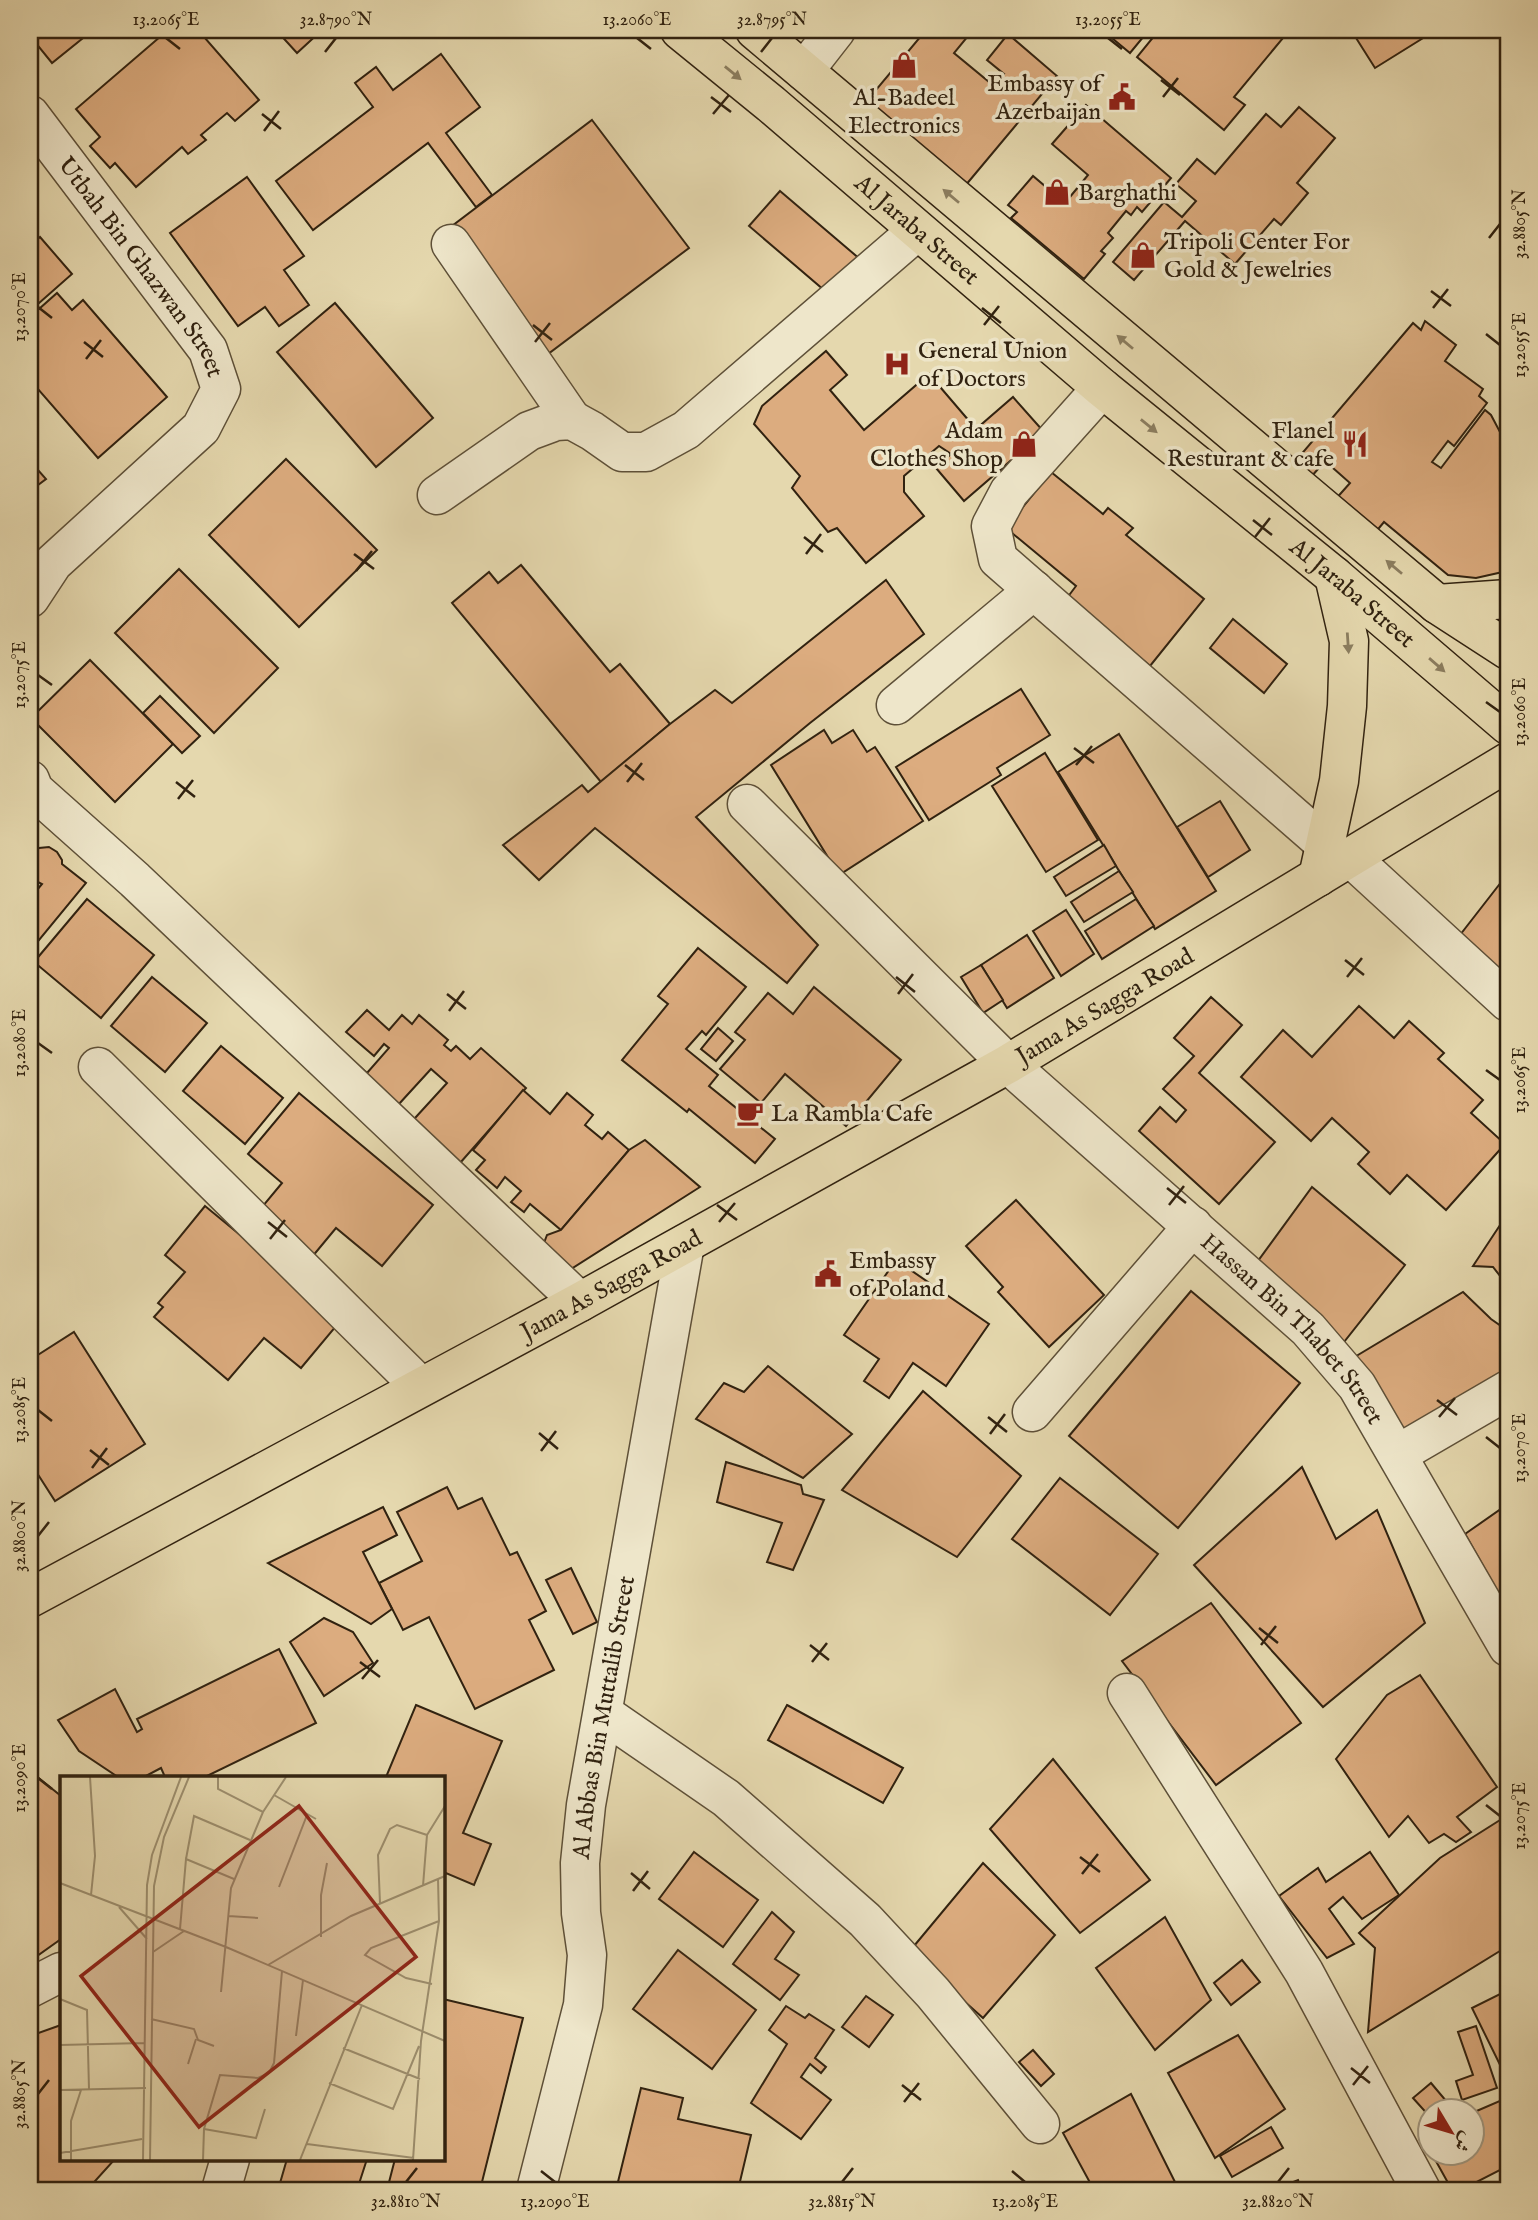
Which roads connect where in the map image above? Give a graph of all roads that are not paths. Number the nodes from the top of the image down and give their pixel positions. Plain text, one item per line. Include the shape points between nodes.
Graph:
1 (680, 30) edge
2 (755, 30) edge
3 (836, 30) edge
4 (804, 71) junction
5 (30, 116) edge
6 (917, 231) junction
7 (450, 244) dead end
8 (1102, 388) junction
9 (572, 420) junction
10 (437, 495) dead end
11 (1334, 576) junction
12 (1034, 590) junction
13 (30, 598) edge
14 (1508, 599) edge
15 (1437, 604) junction
16 (1508, 650) edge
17 (896, 705) dead end
18 (1508, 726) edge
19 (1508, 762) edge
20 (30, 780) edge
21 (747, 804) dead end
22 (1331, 859) junction
23 (1508, 1002) edge
24 (1008, 1065) junction
25 (98, 1067) dead end
26 (1193, 1227) junction
27 (685, 1244) junction
28 (580, 1302) junction
29 (420, 1386) junction
30 (1508, 1390) edge
31 (1032, 1412) dead end
32 (1398, 1454) junction
33 (30, 1598) edge
34 (1508, 1647) edge
35 (1127, 1693) dead end
36 (604, 1714) junction
37 (60, 1973) edge
38 (30, 1988) edge
39 (1040, 2124) dead end
40 (230, 2160) edge
41 (220, 2190) edge
42 (536, 2190) edge
43 (1421, 2190) edge

1 -> 6 main road, Al Jaraba Street
2 - 4 main road, Al Jaraba Street
3 - 4 street
15 -> 4 main road, Al Jaraba Street
5 - 13 street, Utbah Bin Ghazwan Street via 208,350 221,389 201,428 52,564
6 - 8 main road, Al Jaraba Street
6 - 9 street via 685,430 646,452 622,452
7 - 9 street
8 -> 11 main road, Al Jaraba Street
8 - 12 street via 1009,492 991,526 998,559
9 - 10 street via 529,431
11 -> 18 main road, Al Jaraba Street
11 -> 22 main road via 1349,640
12 - 17 street
12 - 22 street
14 - 15 main road
15 - 16 main road, Al Jaraba Street
19 - 22 main road, Jama As Sagga Road
20 - 28 street via 34,790
21 - 24 street, Hassan Bin Thabet Street
22 - 23 street
22 - 24 main road, Jama As Sagga Road
24 - 26 street, Hassan Bin Thabet Street
24 - 27 main road, Jama As Sagga Road
25 - 29 street
26 - 31 street
26 - 32 street, Hassan Bin Thabet Street via 1334,1357
27 - 28 main road, Jama As Sagga Road
27 - 36 street, Al Abbas Bin Muttalib Street
28 - 29 main road, Jama As Sagga Road
29 - 33 main road, Jama As Sagga Road
30 - 32 street
32 - 34 street, Hassan Bin Thabet Street
35 - 43 street via 1304,1972
36 - 39 street via 726,1798 864,1920 933,1993
36 - 42 street, Al Abbas Bin Muttalib Street via 580,1863 587,1955 583,2005
37 - 38 street
40 - 41 street

